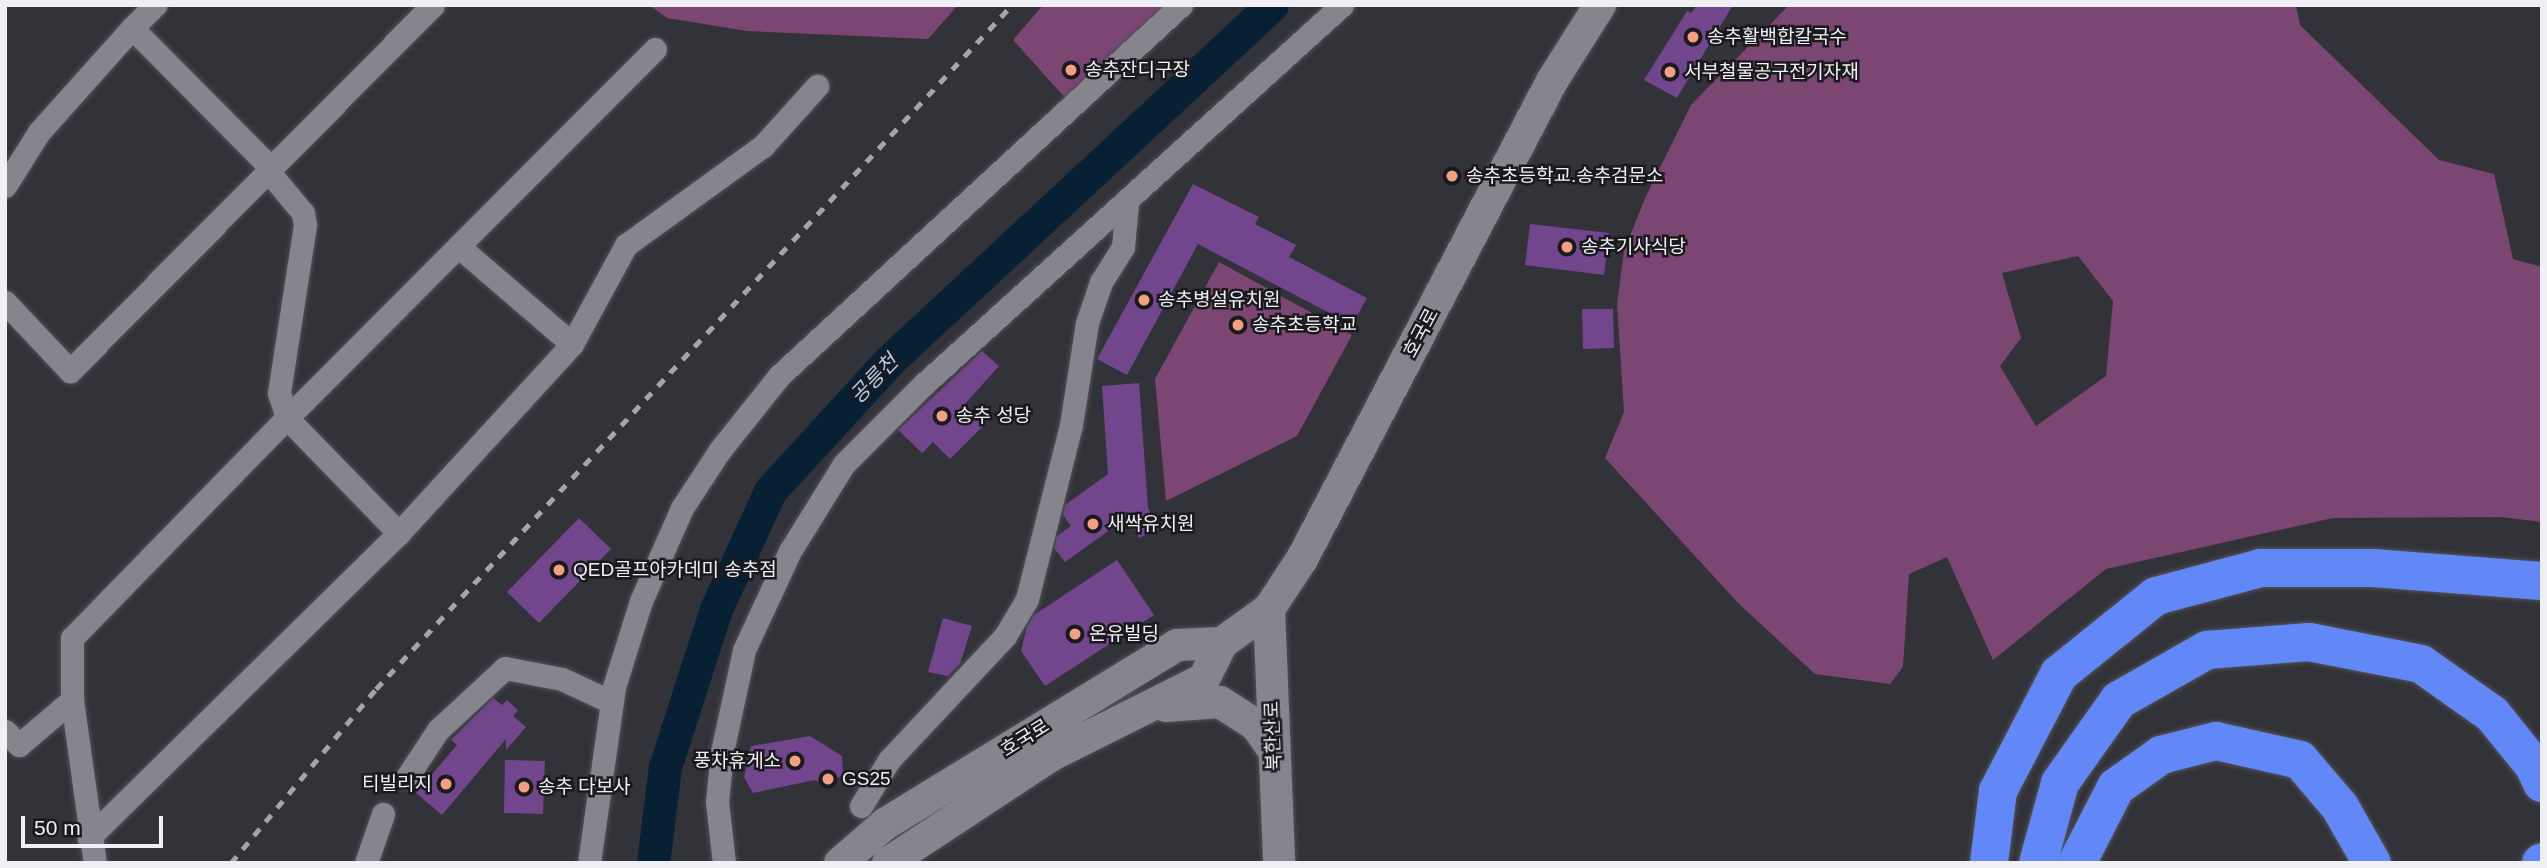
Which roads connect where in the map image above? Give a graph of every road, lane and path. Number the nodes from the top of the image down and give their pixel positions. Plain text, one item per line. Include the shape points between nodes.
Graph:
1 (155, 5) edge
2 (433, 5) edge
3 (1181, 5) edge
4 (1342, 5) edge
5 (1600, 5) edge
6 (132, 28) junction
7 (655, 49) dead end
8 (817, 86) dead end
9 (270, 170) junction
10 (5, 186) edge
11 (1127, 204) junction
12 (458, 246) junction
13 (5, 302) edge
14 (572, 344) junction
15 (287, 418) junction
16 (399, 533) junction
17 (2542, 582) edge
18 (1269, 609) junction
19 (1222, 643) junction
20 (72, 700) junction
21 (611, 702) junction
22 (1157, 706) junction
23 (5, 731) edge
24 (1273, 750) junction
25 (407, 777) dead end
26 (2542, 783) edge
27 (861, 806) dead end
28 (383, 814) dead end
29 (89, 838) junction
30 (95, 863) edge
31 (366, 863) edge
32 (589, 863) edge
33 (724, 863) edge
34 (839, 863) edge
35 (887, 863) edge
36 (1279, 863) edge
37 (1989, 863) edge
38 (2038, 863) edge
39 (2077, 863) edge
40 (2372, 863) edge

1 - 6 street
2 - 9 street
3 - 21 street via 779,376 720,450 682,508 641,601
4 - 11 street
5 - 18 street, 호국로 via 1552,81 1308,547
6 - 9 street
6 - 10 street via 39,132
7 - 12 street
8 - 14 street via 763,146 626,244
9 - 13 street via 70,371
9 - 15 street via 303,213 305,225 279,393
11 - 27 street via 1123,247 1101,282 1087,323 1071,425 1027,599 996,646 888,760
11 - 33 street via 875,430 844,464 790,551 744,650 731,706 717,802
12 - 14 street
12 - 15 street
14 - 16 street
15 - 16 street
15 - 20 street via 72,638
16 - 29 street
17 - 37 highway via 2373,568 2261,568 2156,596 2059,674 1998,791
18 - 19 street, 호국로
18 - 24 street, 북한산로
19 - 22 street, 호국로 via 1204,680
19 - 34 street, 호국로 via 1177,645 885,824
20 - 23 street via 19,745
20 - 29 street
21 - 25 street via 562,679 505,668 438,730
21 - 32 street
22 - 24 street via 1220,702 1256,725
22 - 35 street, 호국로 via 1050,756
24 - 36 street, 북한산로
26 - 38 highway via 2492,714 2421,664 2309,642 2207,650 2119,700 2060,783
28 - 31 street
29 - 30 street
39 - 40 highway via 2116,787 2161,755 2217,741 2300,760 2340,807

